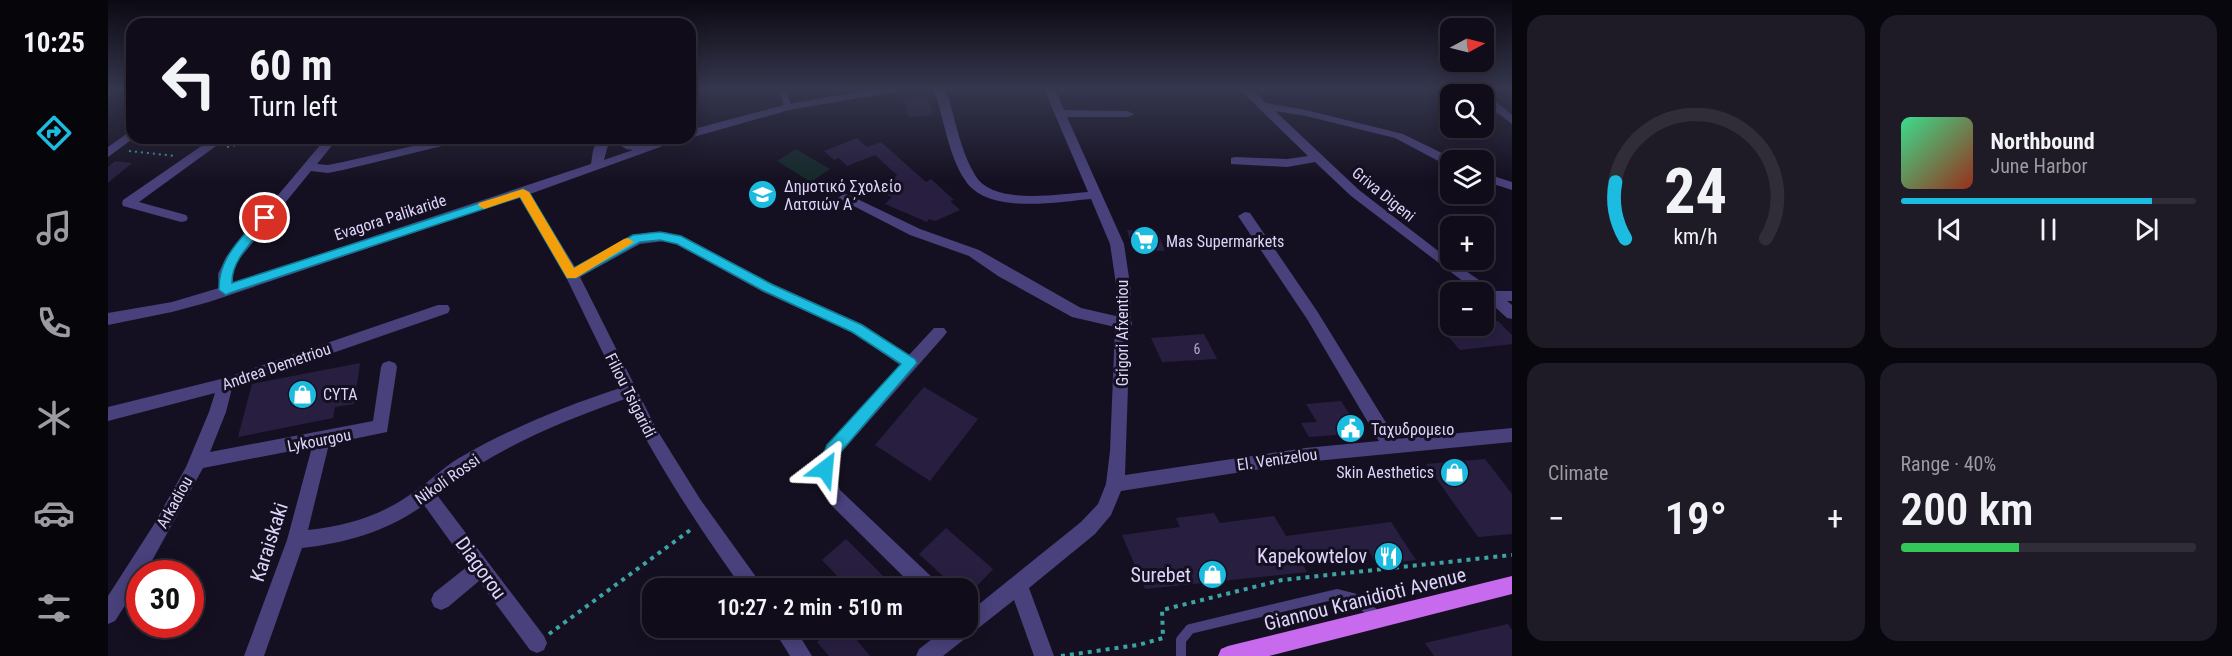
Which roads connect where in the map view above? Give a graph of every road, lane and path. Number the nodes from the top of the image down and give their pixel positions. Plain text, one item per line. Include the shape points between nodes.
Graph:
1 (740, 120) edge
2 (950, 120) edge
3 (1062, 120) edge
4 (1276, 120) edge
5 (1333, 120) edge
6 (696, 132) edge
7 (126, 139) edge
8 (213, 144) edge
9 (243, 144) edge
10 (327, 144) edge
11 (438, 144) edge
12 (602, 144) edge
13 (626, 144) edge
14 (662, 144) edge
15 (653, 147) junction
16 (110, 151) edge
17 (196, 156) junction
18 (1440, 157) edge
19 (1316, 158) junction
20 (1235, 161) dead end
21 (597, 166) junction
22 (306, 167) junction
23 (1494, 180) edge
24 (1512, 186) edge
25 (523, 192) junction
26 (1095, 195) junction
27 (844, 198) dead end
28 (1245, 216) dead end
29 (181, 218) dead end
30 (572, 275) junction
31 (1473, 282) edge
32 (226, 290) junction
33 (1494, 296) edge
34 (1512, 296) edge
35 (1494, 298) edge
36 (443, 309) dead end
37 (1512, 314) edge
38 (108, 319) edge
39 (1125, 324) junction
40 (939, 332) dead end
41 (910, 363) junction
42 (389, 367) dead end
43 (225, 384) junction
44 (629, 391) junction
45 (108, 414) edge
46 (1512, 435) edge
47 (322, 440) junction
48 (1391, 446) junction
49 (197, 462) junction
50 (1115, 484) junction
51 (426, 494) junction
52 (704, 520) junction
53 (296, 540) junction
54 (481, 568) junction
55 (747, 578) edge
56 (919, 578) edge
57 (1018, 585) junction
58 (1512, 585) edge
59 (441, 600) dead end
60 (108, 614) edge
61 (978, 617) edge
62 (1381, 618) junction
63 (790, 638) edge
64 (950, 638) edge
65 (537, 643) joint
66 (254, 656) edge
67 (802, 656) edge
68 (926, 656) edge
69 (1044, 656) edge
70 (1181, 656) edge
71 (1228, 656) edge

1 - 6 street
2 - 26 street via 968,175 977,187 1002,198
3 - 26 street, Grigori Afxentiou
4 - 19 street, Griva Digeni
5 - 18 street via 1399,136
7 - 16 street
8 - 17 street
9 - 17 path
10 - 22 street
11 - 22 street via 335,168
12 - 21 street
13 - 15 street
14 - 15 street, Evagora Palikaride
15 - 21 street, Evagora Palikaride
16 - 17 path
17 - 29 street via 128,203
19 - 20 street via 1287,163
19 - 31 street, Griva Digeni via 1355,193
21 - 25 street, Evagora Palikaride
22 - 32 street via 231,260 225,274
23 - 24 street
25 - 30 street, Filiou Tsigaridi
25 - 32 street, Evagora Palikaride
26 - 39 street, Grigori Afxentiou via 1122,265
27 - 39 street via 915,232 974,253 1077,313
28 - 48 street via 1312,315
30 - 41 street via 637,238 667,236 857,328
30 - 44 street, Filiou Tsigaridi
32 - 38 street, Evagora Palikaride via 172,307
33 - 34 street
35 - 37 street, Griva Digeni
36 - 43 street, Andrea Demetriou
39 - 50 street, Grigori Afxentiou
40 - 41 street
41 - 56 street via 833,450 826,461 824,476 834,496
42 - 47 street, Lykourgou via 381,427
43 - 45 street, Andrea Demetriou
43 - 49 street, Arkadiou
44 - 51 street, Nikoli Rossi via 486,452 451,472
44 - 52 street, Filiou Tsigaridi via 676,479
46 - 48 street, El. Venizelou
47 - 49 street, Lykourgou
47 - 53 street, Karaiskaki
48 - 50 street, El. Venizelou
49 - 60 street, Arkadiou
50 - 57 street via 1105,509 1088,528
51 - 53 street, Nikoli Rossi via 369,528
51 - 54 street, Diagorou
52 - 55 street, Filiou Tsigaridi
52 - 65 path
53 - 66 street, Karaiskaki
54 - 59 street
54 - 65 street, Diagorou
57 - 61 street
57 - 69 street
58 - 62 main road, Giannou Kranidioti Avenue
62 - 70 lane via 1353,598 1337,594 1190,629 1181,640
62 - 71 main road, Giannou Kranidioti Avenue
63 - 67 street
64 - 68 street

